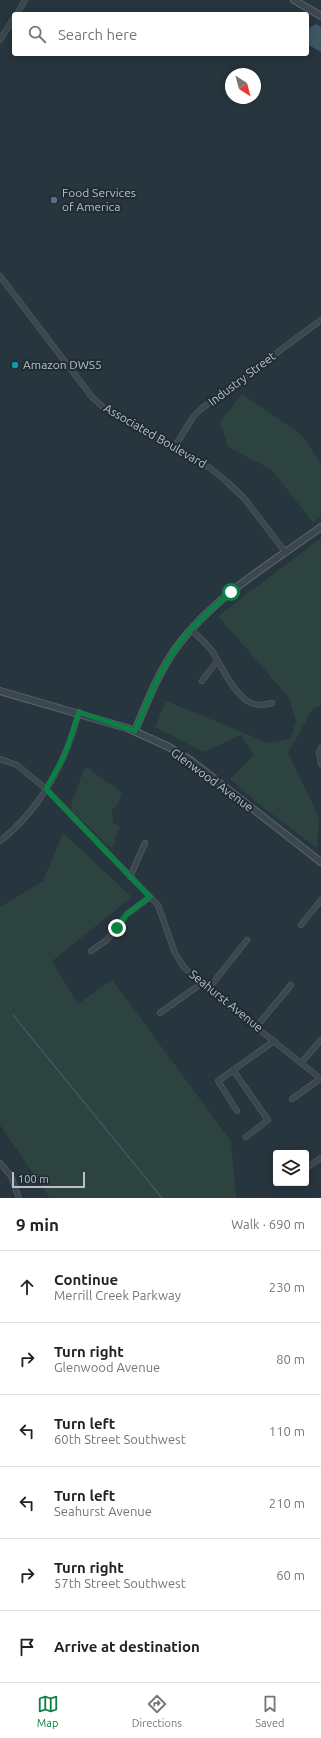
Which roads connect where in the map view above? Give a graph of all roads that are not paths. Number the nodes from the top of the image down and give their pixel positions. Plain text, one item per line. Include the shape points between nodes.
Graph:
1 (25, 0) edge
2 (294, 0) edge
3 (18, 12) edge
4 (321, 16) edge
5 (12, 21) edge
6 (0, 40) edge
7 (0, 276) edge
8 (321, 320) edge
9 (174, 448) junction
10 (321, 527) edge
11 (286, 553) junction
12 (191, 629) junction
13 (217, 661) junction
14 (202, 681) dead end
15 (0, 691) edge
16 (272, 703) dead end
17 (79, 712) junction
18 (135, 731) junction
19 (321, 748) edge
20 (0, 758) edge
21 (321, 764) edge
22 (46, 789) junction
23 (0, 842) edge
24 (145, 843) dead end
25 (320, 860) edge
26 (130, 877) junction
27 (150, 897) junction
28 (321, 900) edge
29 (301, 925) dead end
30 (247, 940) dead end
31 (91, 951) dead end
32 (202, 983) junction
33 (291, 985) dead end
34 (209, 988) junction
35 (160, 1013) dead end
36 (257, 1026) junction
37 (321, 1040) edge
38 (274, 1041) junction
39 (302, 1062) junction
40 (233, 1070) junction
41 (321, 1079) edge
42 (292, 1099) dead end
43 (237, 1111) dead end
44 (246, 1137) dead end
45 (321, 1158) edge
46 (0, 1163) edge
47 (309, 1166) edge
48 (19, 1198) edge

1 - 3 street
2 - 4 street
5 - 6 street
7 - 9 street, Associated Boulevard via 92,397 103,407
8 - 9 street, Industry Street via 201,409 193,417
9 - 11 street, Associated Boulevard via 210,468 227,482 244,498
10 - 11 street
11 - 12 street via 231,592
12 - 13 street
12 - 18 street via 170,658
13 - 14 street
13 - 16 street via 243,698 260,705
15 - 17 street, Glenwood Avenue
17 - 18 street, Glenwood Avenue
17 - 22 street via 65,754
18 - 25 street, Glenwood Avenue via 189,760
19 - 21 street
20 - 22 street, Seahurst Avenue via 17,765
22 - 23 street via 23,820
22 - 26 street, Seahurst Avenue
24 - 26 street
26 - 27 street, Seahurst Avenue
27 - 31 street via 127,914 107,940
27 - 32 street, Seahurst Avenue via 158,906 177,957
28 - 29 street
30 - 34 street
32 - 34 street, Seahurst Avenue
32 - 35 street
33 - 36 street
34 - 36 street, Seahurst Avenue
36 - 38 street, Seahurst Avenue
37 - 39 street
38 - 39 street, Seahurst Avenue
38 - 40 street
39 - 41 street, Seahurst Avenue
40 - 43 street via 218,1082
40 - 44 street via 268,1120
41 - 42 street
45 - 47 street
46 - 48 street via 11,1176

